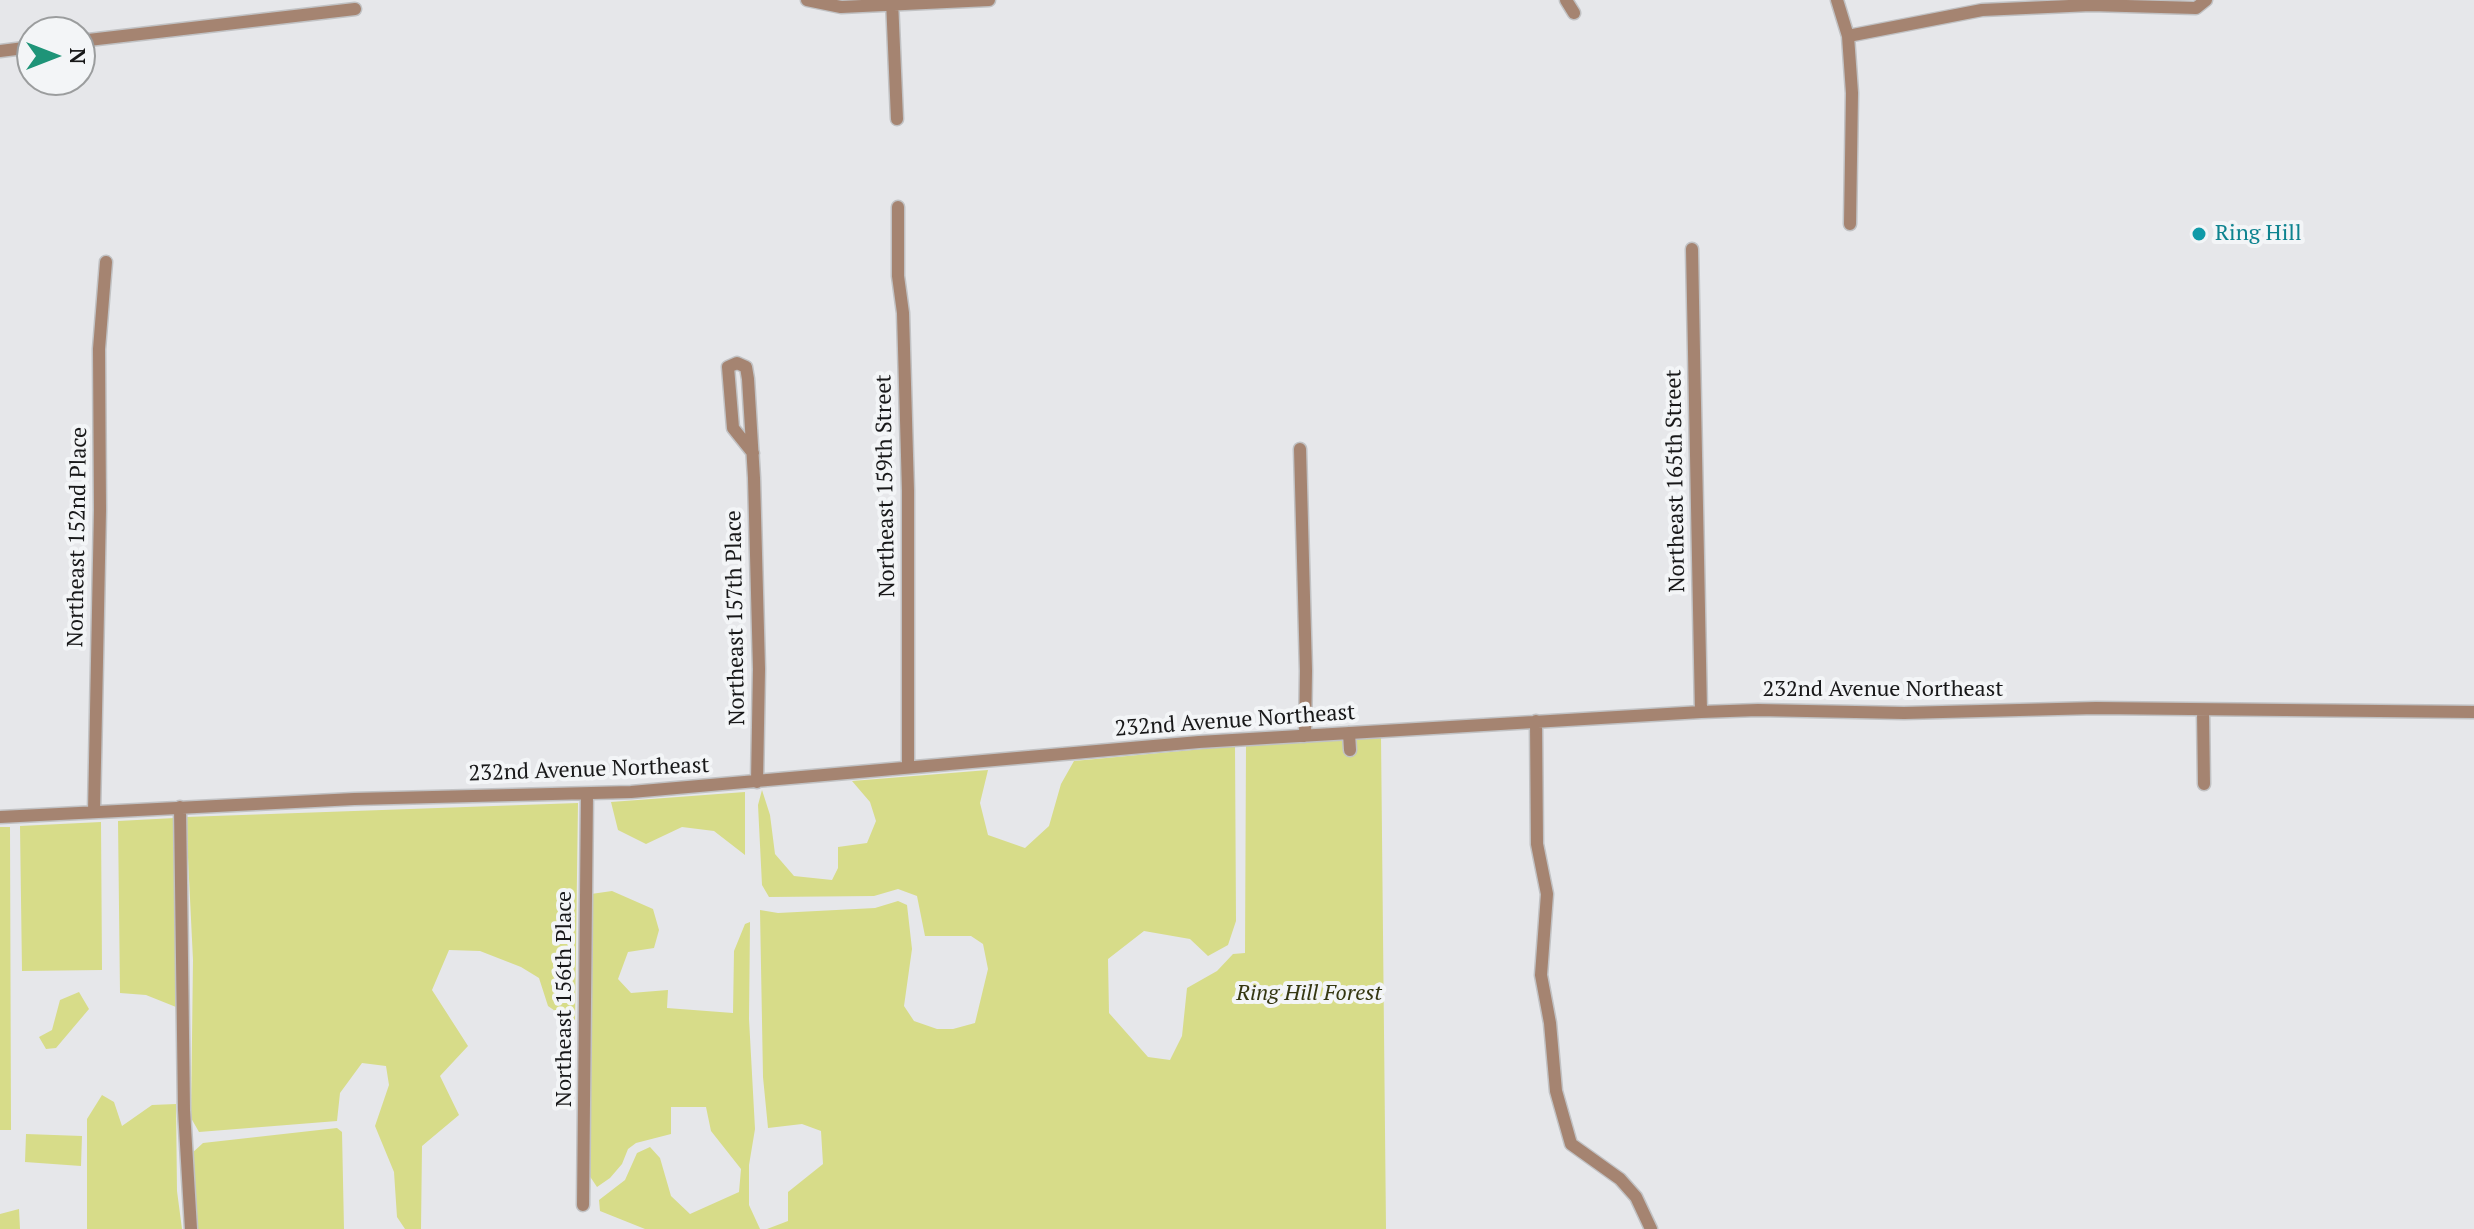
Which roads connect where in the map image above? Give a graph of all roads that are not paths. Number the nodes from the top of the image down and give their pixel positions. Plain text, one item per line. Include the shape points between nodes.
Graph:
1 (807, 0) edge
2 (989, 0) edge
3 (1566, 0) edge
4 (1837, 0) edge
5 (2206, 0) edge
6 (892, 3) edge
7 (355, 9) dead end
8 (1574, 13) dead end
9 (1848, 36) junction
10 (96, 39) edge
11 (897, 119) dead end
12 (898, 207) dead end
13 (1850, 224) dead end
14 (1692, 249) dead end
15 (106, 262) dead end
16 (1300, 449) dead end
17 (753, 453) junction
18 (2203, 711) junction
19 (1701, 712) junction
20 (2474, 712) edge
21 (1536, 721) junction
22 (1349, 733) junction
23 (1305, 736) junction
24 (1350, 750) dead end
25 (908, 766) junction
26 (757, 782) junction
27 (2204, 784) dead end
28 (587, 794) junction
29 (180, 807) junction
30 (94, 812) junction
31 (0, 817) edge
32 (583, 1205) dead end
33 (191, 1229) edge
34 (1651, 1229) edge

1 - 6 street via 841,7
2 - 6 street
3 - 8 street
4 - 9 street
5 - 9 street via 2196,8 1982,10
6 - 11 street
7 - 10 street
9 - 13 street
12 - 25 street, Northeast 159th Street via 908,491
14 - 19 street, Northeast 165th Street
15 - 30 street, Northeast 152nd Place via 99,349
16 - 23 street
17 - 17 street, Northeast 157th Place via 746,367 737,363 728,367 733,428
17 - 26 street, Northeast 157th Place
18 - 19 street, 232nd Avenue Northeast
18 - 20 street, 232nd Avenue Northeast
18 - 27 street
19 - 21 street, 232nd Avenue Northeast
21 - 22 street, 232nd Avenue Northeast
21 - 34 street via 1537,844 1547,894 1541,975 1556,1091 1571,1144 1620,1179 1636,1197
22 - 23 street, 232nd Avenue Northeast
22 - 24 street
23 - 25 street, 232nd Avenue Northeast
25 - 26 street, 232nd Avenue Northeast
26 - 28 street, 232nd Avenue Northeast
28 - 29 street, 232nd Avenue Northeast
28 - 32 street, Northeast 156th Place
29 - 30 street, 232nd Avenue Northeast
29 - 33 street
30 - 31 street, 232nd Avenue Northeast

